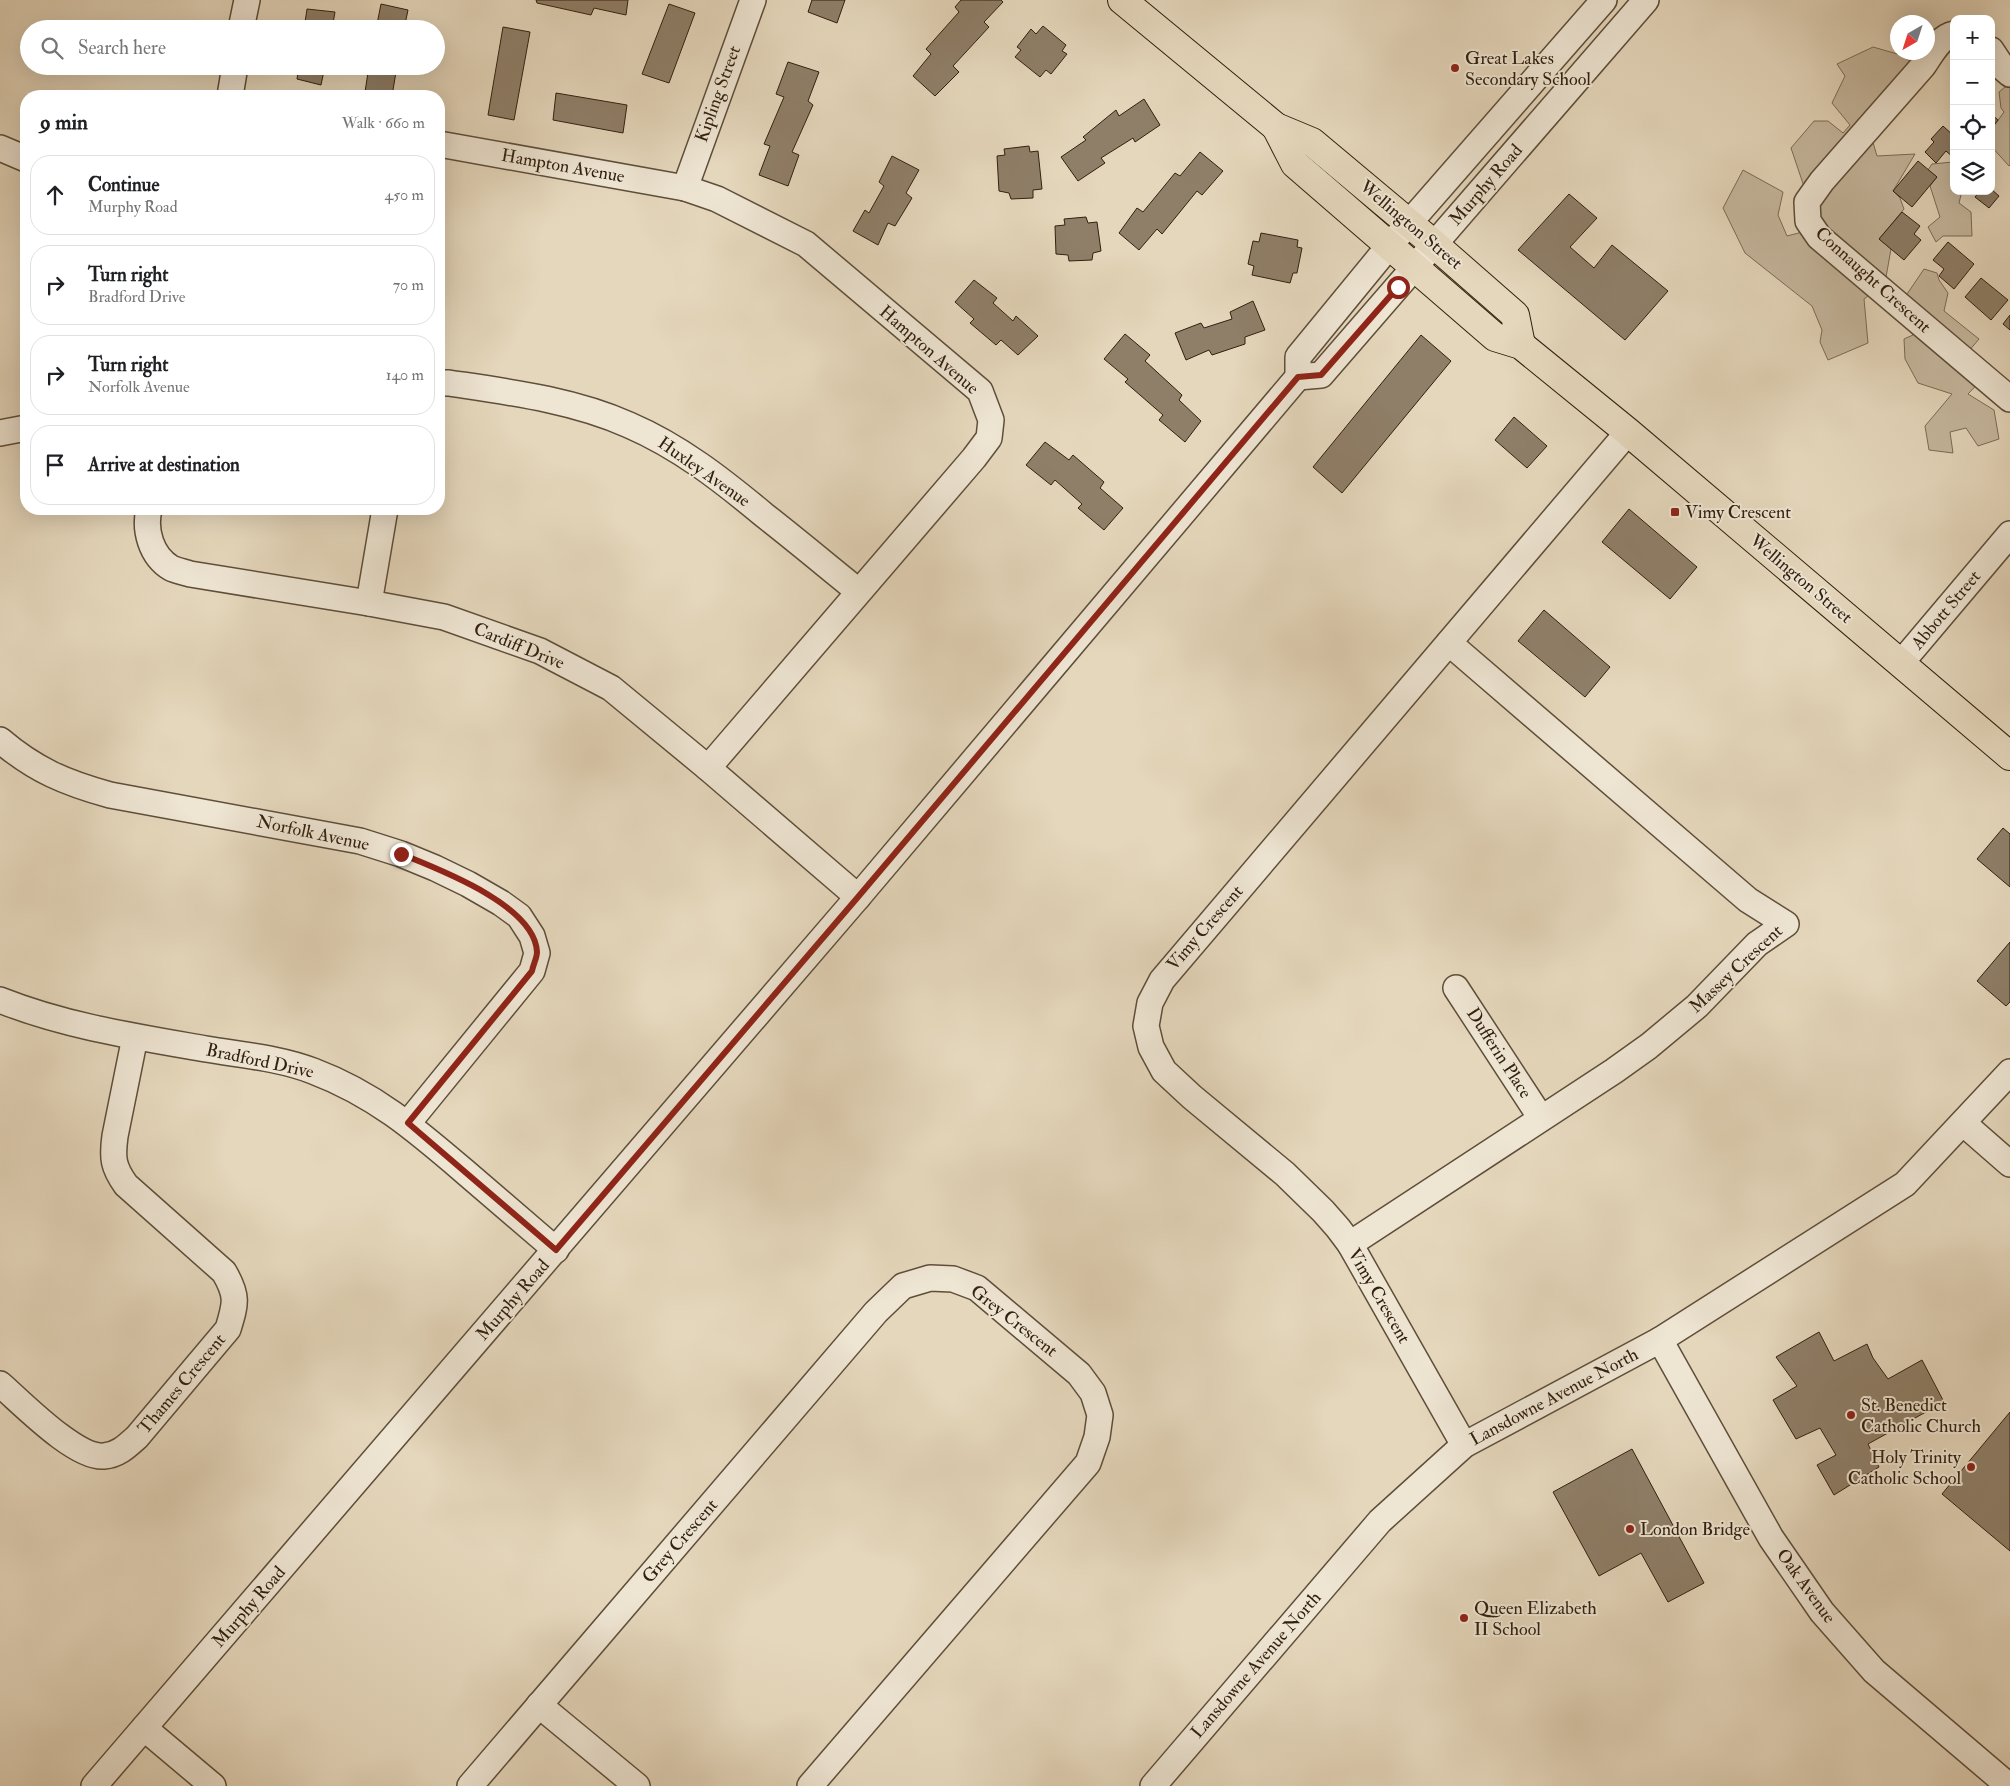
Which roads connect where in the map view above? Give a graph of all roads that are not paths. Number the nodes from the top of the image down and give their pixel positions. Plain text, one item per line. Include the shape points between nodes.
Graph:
1 (247, 0) edge
2 (752, 0) edge
3 (1122, 0) edge
4 (1604, 0) edge
5 (1646, 0) edge
6 (243, 20) edge
7 (1950, 35) edge
8 (1995, 56) edge
9 (2010, 74) edge
10 (234, 75) edge
11 (231, 90) edge
12 (1276, 127) junction
13 (445, 145) edge
14 (0, 148) edge
15 (20, 156) edge
16 (685, 188) junction
17 (1409, 223) junction
18 (1435, 245) junction
19 (1389, 246) junction
20 (1416, 267) junction
21 (1521, 345) junction
22 (1298, 377) junction
23 (445, 383) edge
24 (2010, 399) edge
25 (20, 429) edge
26 (1628, 432) junction
27 (0, 433) edge
28 (149, 515) edge
29 (384, 515) edge
30 (2010, 534) edge
31 (858, 591) junction
32 (369, 602) junction
33 (1449, 643) junction
34 (1900, 663) junction
35 (0, 740) edge
36 (2010, 756) edge
37 (708, 768) junction
38 (858, 897) junction
39 (1456, 988) dead end
40 (0, 1000) edge
41 (135, 1037) junction
42 (2010, 1072) edge
43 (1541, 1118) junction
44 (408, 1123) junction
45 (1963, 1124) junction
46 (2010, 1164) edge
47 (1350, 1244) junction
48 (556, 1250) junction
49 (1660, 1340) junction
50 (0, 1384) edge
51 (1464, 1445) junction
52 (539, 1705) junction
53 (144, 1728) junction
54 (94, 1786) edge
55 (213, 1786) edge
56 (470, 1786) edge
57 (636, 1786) edge
58 (810, 1786) edge
59 (1153, 1786) edge
60 (2009, 1786) edge

1 - 6 street
2 - 16 street, Kipling Street
3 - 12 main road, Wellington Street
4 - 17 street, Murphy Road
5 - 18 street, Murphy Road
7 - 24 street, Connaught Crescent via 1822,181 1808,202 1808,221 1819,237
8 - 9 street
10 - 11 street
12 - 17 main road, Wellington Street via 1312,142
12 - 19 main road, Wellington Street via 1296,164
13 - 16 street, Hampton Avenue
14 - 15 street
16 - 31 street, Hampton Avenue via 717,199 806,244 980,391 990,420 989,438
17 - 18 main road, Wellington Street
17 - 19 street, Murphy Road
18 - 20 street, Murphy Road
18 - 21 main road, Wellington Street via 1515,314
19 - 20 main road, Wellington Street
19 - 22 street, Murphy Road via 1298,357
20 - 21 main road, Wellington Street via 1495,337
20 - 22 street, Murphy Road via 1321,375
21 - 26 main road, Wellington Street
22 - 38 street, Murphy Road
23 - 31 street, Huxley Avenue via 524,394 596,412 660,439 720,479
25 - 27 street
26 - 33 street, Vimy Crescent
26 - 34 main road, Wellington Street
28 - 32 street, Cardiff Drive via 148,535 156,553 171,568 190,574
29 - 32 street
30 - 34 street, Abbott Street
31 - 37 street, Hampton Avenue
32 - 37 street, Cardiff Drive via 444,617 540,651 611,688
33 - 43 street, Massey Crescent via 1748,900 1786,924 1757,944 1697,1006 1649,1046
33 - 47 street, Vimy Crescent via 1162,980 1150,1003 1146,1026 1151,1047 1164,1071 1305,1193
34 - 36 main road, Wellington Street
35 - 44 street, Norfolk Avenue via 44,772 80,787 360,841 401,854 468,884 519,916 532,936 537,953 532,971
37 - 38 street, Cardiff Drive
38 - 48 street, Murphy Road
39 - 43 street, Dufferin Place
40 - 41 street, Bradford Drive via 27,1010
41 - 44 street, Bradford Drive via 312,1070 378,1102
41 - 50 street, Thames Crescent via 115,1136 115,1170 126,1186 224,1272 234,1289 234,1309 228,1329 137,1437 119,1452 103,1456 86,1454 70,1445
42 - 45 street, Lansdowne Avenue North
43 - 47 street, Massey Crescent
44 - 48 street, Bradford Drive
45 - 46 street
45 - 49 street, Lansdowne Avenue North via 1905,1184
47 - 51 street, Vimy Crescent
48 - 53 street, Murphy Road
49 - 51 street, Lansdowne Avenue North
49 - 60 street, Oak Avenue via 1771,1538 1822,1612 1874,1671
51 - 59 street, Lansdowne Avenue North via 1380,1521
52 - 56 street, Grey Crescent
52 - 57 street
52 - 58 street, Grey Crescent via 876,1312 903,1286 930,1278 953,1279 977,1288 1080,1374 1093,1393 1100,1414 1097,1437 1088,1463
53 - 54 street, Murphy Road
53 - 55 street

